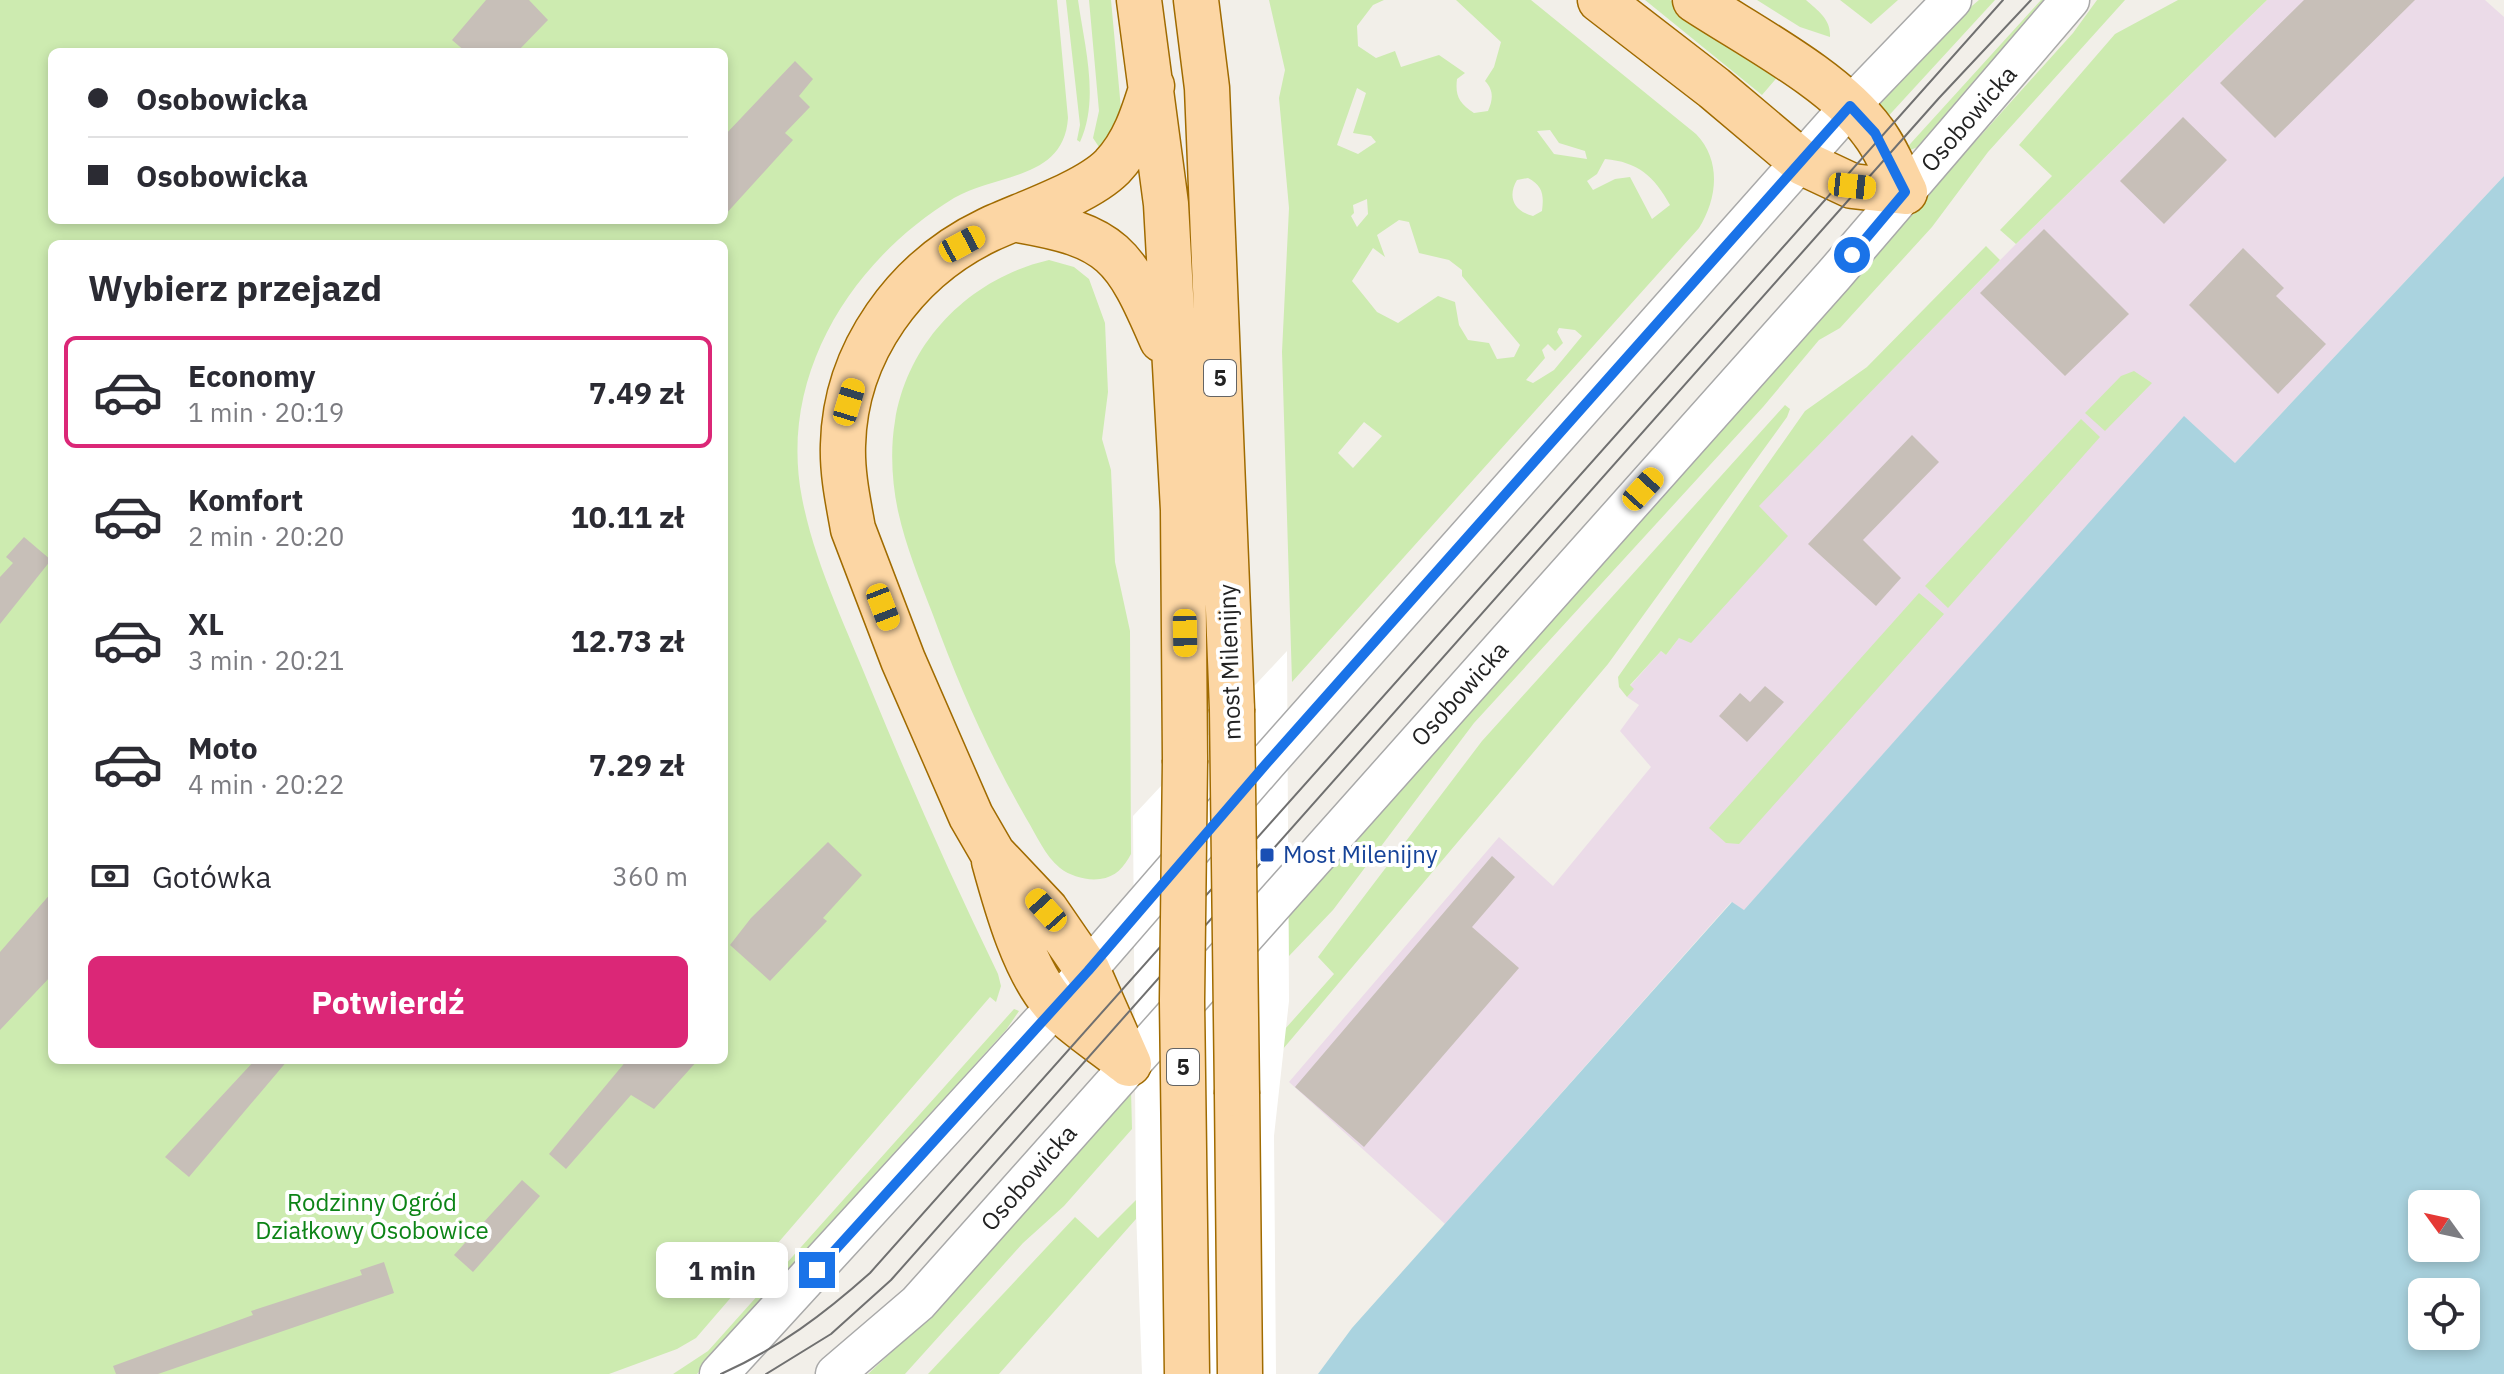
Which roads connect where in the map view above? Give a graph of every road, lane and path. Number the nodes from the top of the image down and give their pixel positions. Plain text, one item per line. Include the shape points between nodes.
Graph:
1 (1139, 0) edge
2 (1196, 0) edge
3 (1220, 0) edge
4 (1600, 0) edge
5 (1695, 0) edge
6 (1952, 0) edge
7 (2070, 0) edge
8 (1203, 47) junction
9 (1152, 86) junction
10 (1850, 106) junction
11 (1803, 163) junction
12 (1905, 192) junction
13 (1018, 220) junction
14 (1173, 364) junction
15 (993, 854) junction
16 (1088, 971) junction
17 (1056, 1006) junction
18 (1129, 1064) junction
19 (719, 1374) edge
20 (835, 1374) edge
21 (1187, 1374) edge
22 (1240, 1374) edge

1 - 9 main road, 5
2 - 8 main road, 5
3 - 8 main road
4 - 11 main road
5 - 10 main road
6 - 10 street
7 - 12 street, Osobowicka
8 - 22 main road, most Milenijny / 5, bridge via 1232,709
9 - 13 main road via 1138,128 1112,166
9 - 14 main road, 5 via 1166,204
10 - 11 street
10 - 12 main road via 1875,133
11 - 12 main road via 1852,186
11 - 16 street
12 - 18 street, Osobowicka
13 - 14 main road via 1080,232 1115,254 1137,283
13 - 15 main road via 990,229 941,258 901,296 861,364 843,443 853,529 951,777
14 - 21 main road, most Milenijny / 5, bridge via 1183,510
15 - 16 main road via 1046,910
15 - 17 main road via 1016,930
16 - 17 street
16 - 18 main road
17 - 18 main road
17 - 19 street
18 - 20 street, Osobowicka via 918,1303

